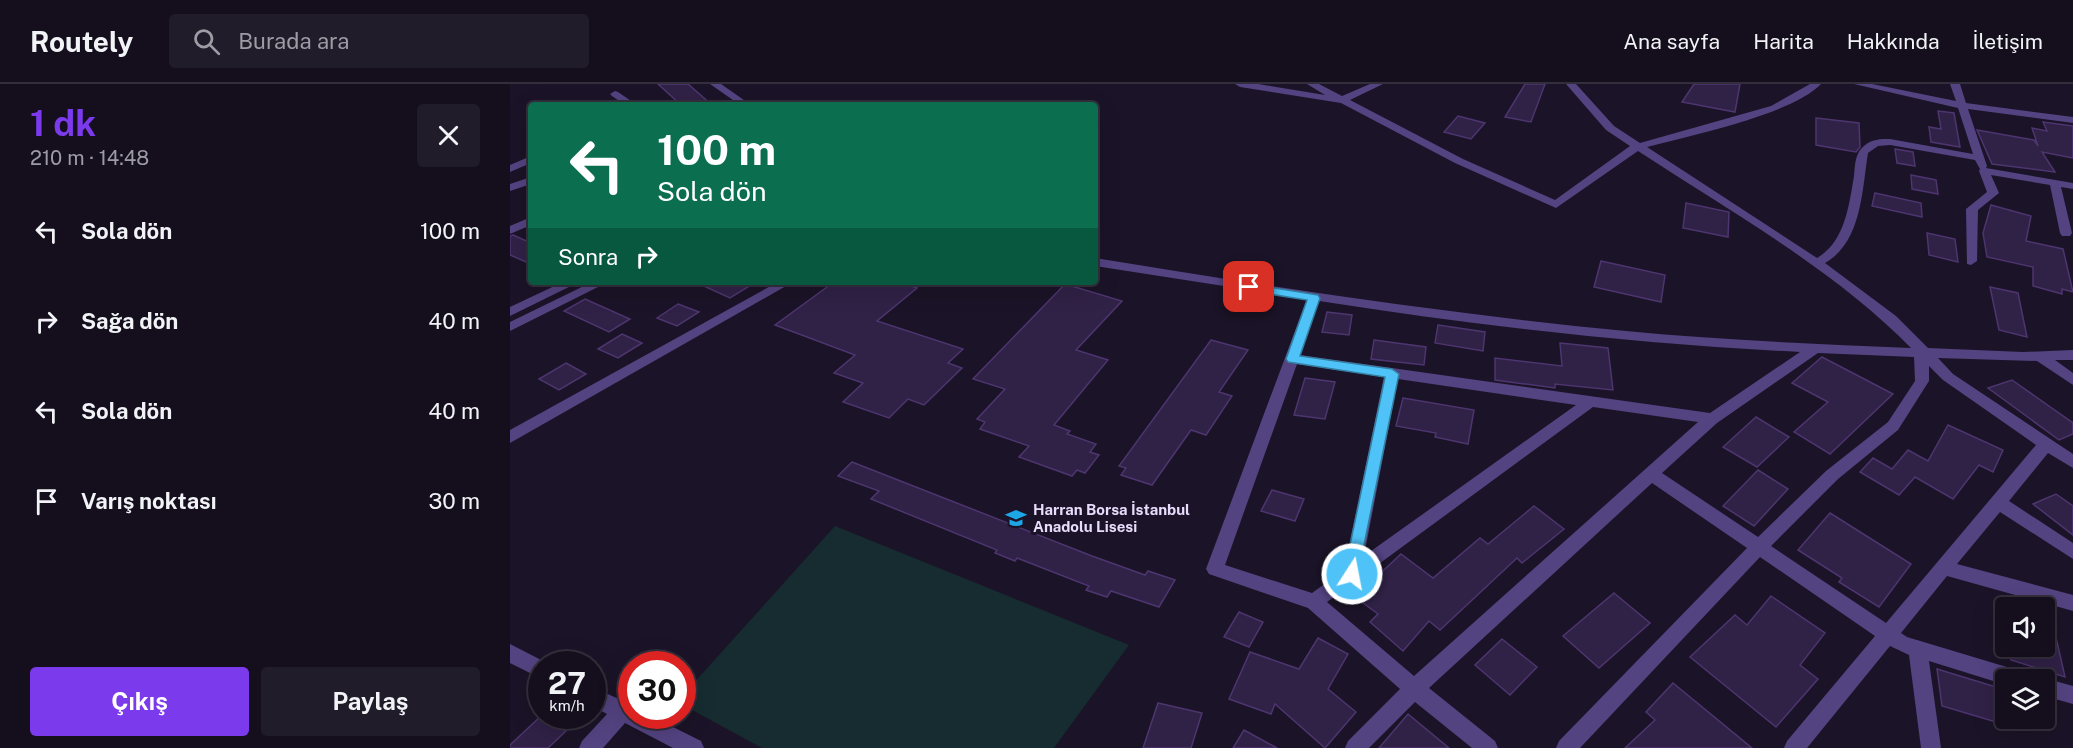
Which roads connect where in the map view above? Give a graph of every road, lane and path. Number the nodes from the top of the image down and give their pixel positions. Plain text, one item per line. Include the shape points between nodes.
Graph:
1 (715, 84) edge
2 (1240, 84) edge
3 (1312, 84) edge
4 (1378, 84) edge
5 (1571, 84) edge
6 (1816, 84) edge
7 (1859, 84) edge
8 (1955, 84) edge
9 (615, 94) dead end
10 (1341, 100) junction
11 (628, 102) edge
12 (742, 102) edge
13 (1964, 106) junction
14 (2073, 120) edge
15 (1636, 147) junction
16 (1979, 158) junction
17 (528, 160) edge
18 (510, 169) edge
19 (1984, 171) junction
20 (528, 181) edge
21 (2055, 184) junction
22 (2073, 186) edge
23 (510, 188) edge
24 (528, 221) edge
25 (510, 230) edge
26 (2066, 233) dead end
27 (1971, 261) dead end
28 (1098, 262) edge
29 (1817, 263) junction
30 (567, 285) edge
31 (596, 285) edge
32 (782, 285) edge
33 (1314, 298) junction
34 (510, 312) edge
35 (510, 327) edge
36 (1817, 347) junction
37 (1921, 352) junction
38 (2073, 355) edge
39 (2041, 357) junction
40 (1292, 359) junction
41 (1392, 374) junction
42 (1948, 377) junction
43 (2073, 380) edge
44 (1922, 381) junction
45 (1590, 402) junction
46 (1712, 419) junction
47 (510, 437) edge
48 (2047, 443) junction
49 (2073, 462) edge
50 (1651, 474) junction
51 (1998, 502) junction
52 (1758, 548) junction
53 (2073, 552) edge
54 (1945, 568) junction
55 (1352, 574) junction
56 (1314, 602) junction
57 (2073, 603) edge
58 (1890, 636) junction
59 (1918, 649) junction
60 (510, 653) edge
61 (528, 663) edge
62 (1995, 672) edge
63 (1414, 689) junction
64 (2055, 690) edge
65 (2073, 695) edge
66 (618, 716) edge
67 (658, 729) edge
68 (589, 748) edge
69 (694, 748) edge
70 (1355, 748) edge
71 (1488, 748) edge
72 (1566, 748) edge
73 (1794, 748) edge
74 (1931, 748) edge

1 - 12 street
2 - 10 street
3 - 10 street
4 - 10 street
5 - 15 street via 1598,116
6 - 15 street via 1774,108
7 - 13 street
8 - 13 street
9 - 11 street
10 - 15 street via 1459,161 1556,205
13 - 14 street
13 - 16 street
15 - 29 street
16 - 19 street
16 - 29 street via 1890,142 1867,147 1844,235 1833,254
17 - 18 street
19 - 21 street
19 - 27 street via 1993,193 1972,209
20 - 23 street
21 - 22 street
21 - 26 street
24 - 25 street
28 - 33 street
29 - 37 street via 1892,319
30 - 34 street
31 - 35 street
32 - 47 street
33 - 36 street via 1548,327 1705,342
33 - 40 street
36 - 37 street
36 - 46 street
37 - 39 street
37 - 42 street
37 - 44 street
38 - 39 street
39 - 43 street
40 - 41 street
40 - 56 street via 1215,569
41 - 45 street
41 - 55 street
42 - 44 street
42 - 48 street
44 - 52 street via 1893,426 1832,475
45 - 46 street
45 - 55 street
46 - 50 street
48 - 49 street
48 - 51 street
50 - 52 street
50 - 63 street
51 - 53 street
51 - 54 street
52 - 58 street
52 - 72 street
54 - 57 street
54 - 58 street
55 - 56 street
56 - 63 street
58 - 59 street
58 - 73 street
59 - 62 street
59 - 74 street
60 - 61 street
63 - 70 street
63 - 71 street
64 - 65 street
66 - 68 street
67 - 69 street

